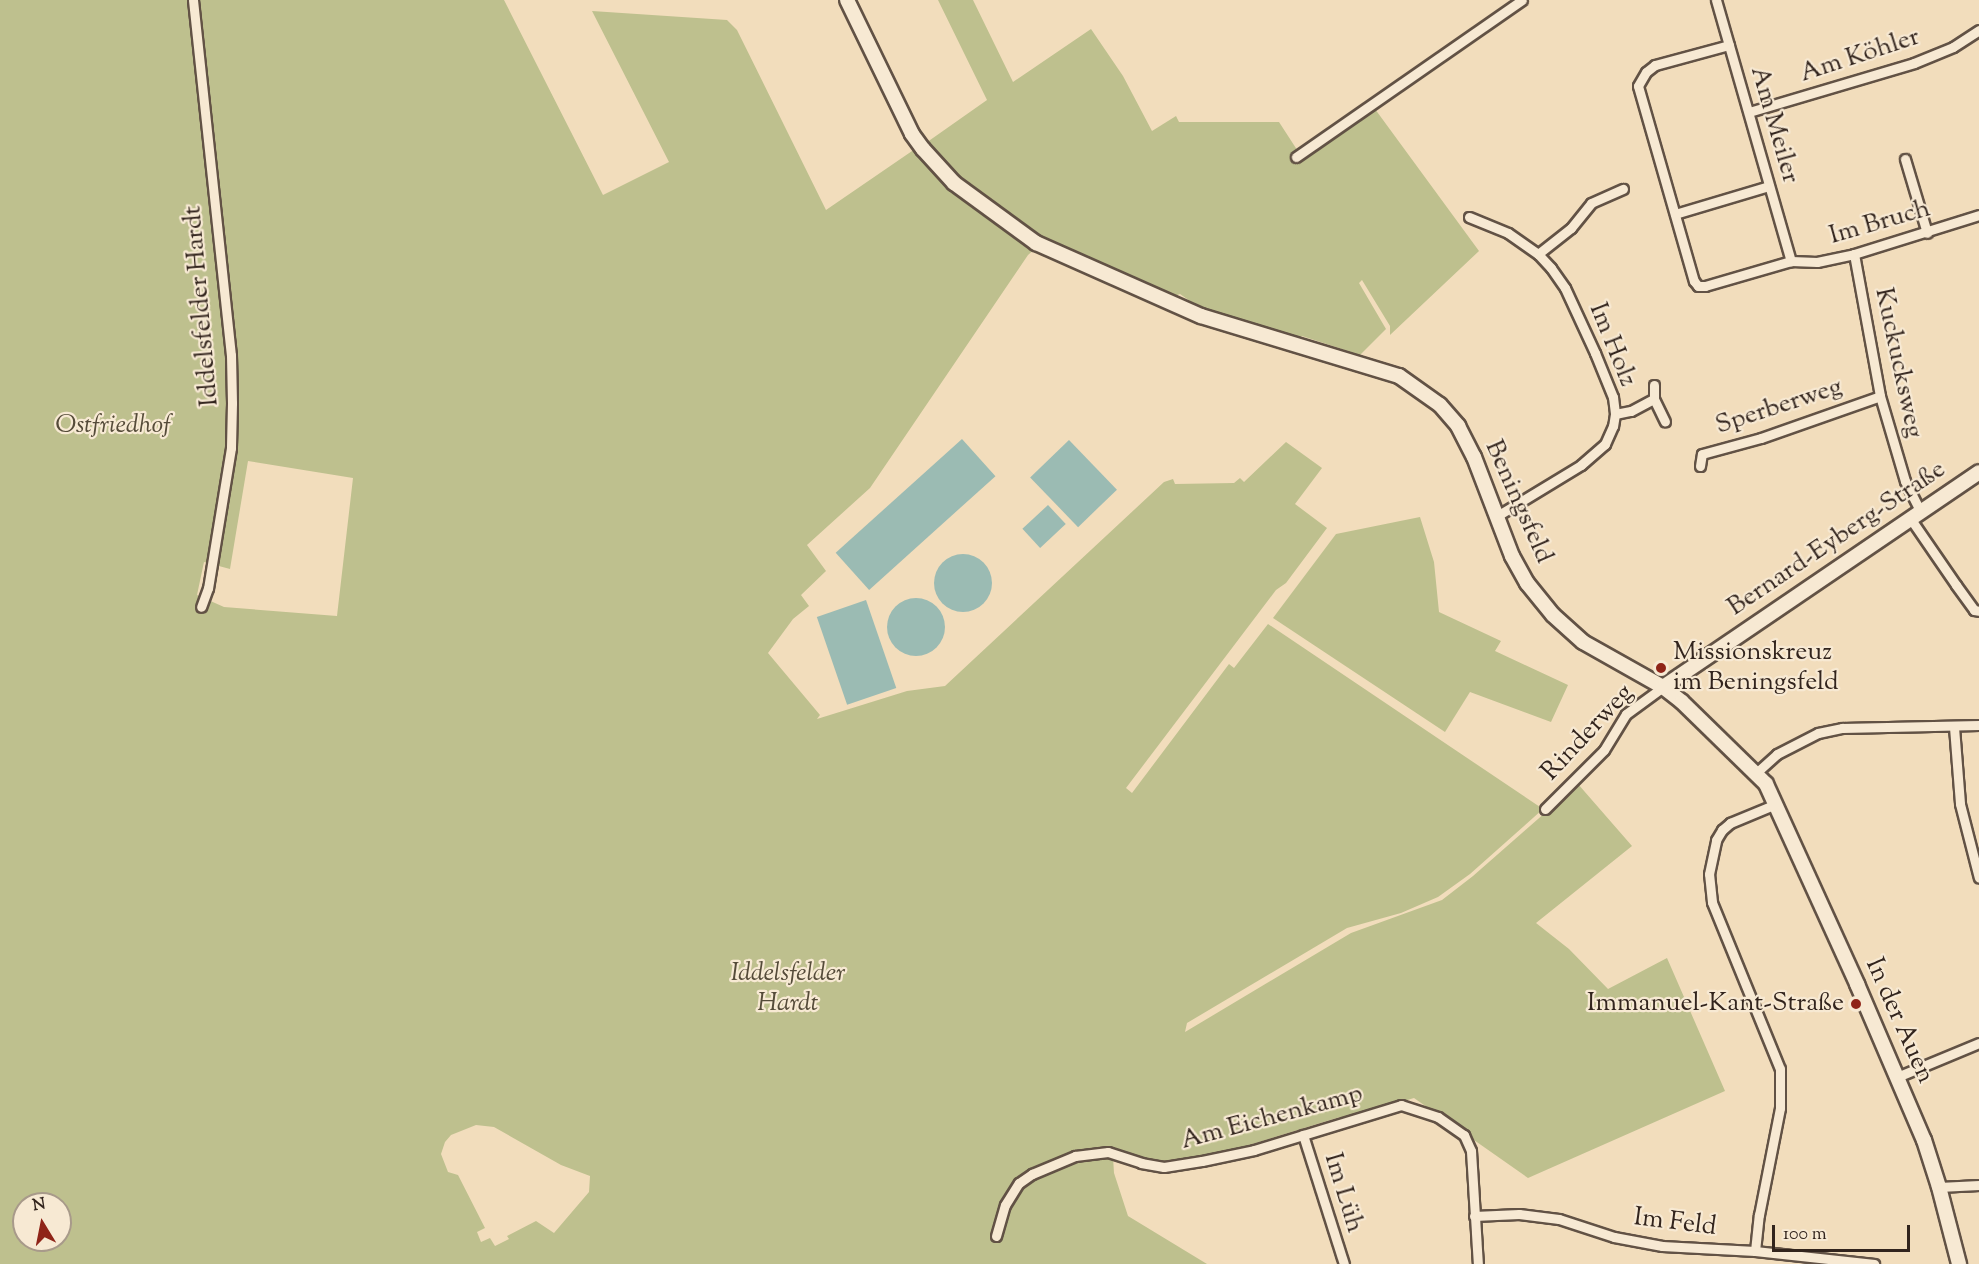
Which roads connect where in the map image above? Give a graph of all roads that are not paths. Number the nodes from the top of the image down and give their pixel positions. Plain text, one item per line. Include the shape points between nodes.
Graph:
1 (193, 0) edge
2 (847, 0) edge
3 (1522, 0) edge
4 (1716, 0) edge
5 (1979, 30) edge
6 (1729, 45) junction
7 (1749, 112) junction
8 (1296, 157) dead end
9 (1905, 159) dead end
10 (1769, 186) junction
11 (1623, 189) dead end
12 (1675, 214) junction
13 (1979, 215) edge
14 (1469, 217) dead end
15 (1927, 233) junction
16 (1538, 254) junction
17 (1854, 254) junction
18 (1791, 261) junction
19 (1654, 385) dead end
20 (1880, 396) junction
21 (1654, 399) junction
22 (1615, 414) junction
23 (1665, 422) dead end
24 (1700, 466) dead end
25 (1979, 472) edge
26 (1916, 515) junction
27 (1497, 516) junction
28 (201, 607) dead end
29 (1979, 611) edge
30 (1663, 687) junction
31 (1979, 726) edge
32 (1954, 727) junction
33 (1756, 773) junction
34 (1776, 804) junction
35 (1545, 809) dead end
36 (1979, 878) edge
37 (1979, 1043) edge
38 (1898, 1077) junction
39 (1303, 1136) junction
40 (1979, 1185) edge
41 (1940, 1187) junction
42 (1474, 1216) junction
43 (996, 1236) dead end
44 (1755, 1251) junction
45 (1344, 1264) edge
46 (1478, 1264) edge
47 (1874, 1264) edge
48 (1959, 1264) edge

1 - 28 street, Iddelsfelder Hardt via 231,356 232,403 231,448
2 - 27 street, Beningsfeld via 912,134 954,183 1036,243 1201,316 1399,376 1437,402 1458,426
3 - 8 street
4 - 6 street, Am Meiler
5 - 7 street, Am Köhler via 1953,47 1914,63
6 - 7 street, Am Meiler
6 - 12 street via 1656,65 1640,79 1639,93
7 - 10 street, Am Meiler
9 - 15 street
10 - 12 street
10 - 18 street, Am Meiler
11 - 16 street via 1591,203 1571,228
12 - 18 street, Im Bruch via 1698,286
13 - 15 street, Im Bruch
14 - 16 street, Im Holz via 1508,233
15 - 17 street, Im Bruch
16 - 22 street, Im Holz via 1565,288 1578,314 1609,386
17 - 18 street, Im Bruch via 1817,262
17 - 20 street, Kuckucksweg
19 - 21 street
20 - 24 street, Sperberweg via 1761,438 1702,454
20 - 26 street, Kuckucksweg
21 - 22 street
21 - 23 street
22 - 27 street, Im Holz via 1605,444 1581,465
25 - 26 street, Bernard-Eyberg-Straße
26 - 29 street, Kuckucksweg via 1962,594
26 - 30 street, Bernard-Eyberg-Straße
27 - 30 street, Beningsfeld via 1522,574 1552,615 1582,642
30 - 33 street, Beningsfeld
30 - 35 street, Rinderweg via 1626,714 1604,750
31 - 32 street
32 - 33 street via 1842,728 1818,733 1777,754
32 - 36 street via 1960,804
33 - 34 street, Beningsfeld
34 - 38 street, In der Auen
34 - 44 street via 1722,830 1708,874 1712,902 1780,1069 1780,1108
37 - 38 street
38 - 41 street, In der Auen
39 - 42 street, Am Eichenkamp via 1401,1105 1438,1117 1464,1135 1471,1151
39 - 43 street, Am Eichenkamp via 1239,1154 1164,1167 1108,1152 1075,1156 1019,1183 1005,1205
39 - 45 street, Im Lüh
40 - 41 street
41 - 48 street, In der Auen
42 - 44 street, Im Feld via 1520,1214 1559,1219 1614,1237 1662,1246
42 - 46 street, Am Eichenkamp
44 - 47 street, Im Feld

